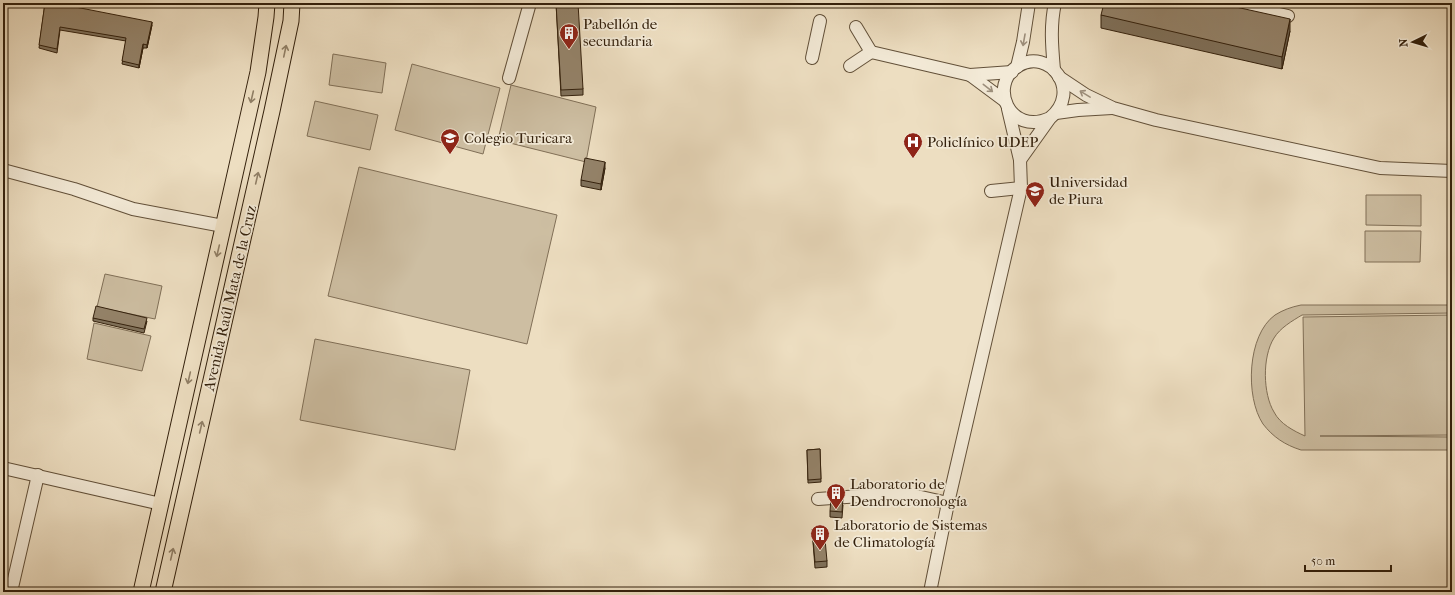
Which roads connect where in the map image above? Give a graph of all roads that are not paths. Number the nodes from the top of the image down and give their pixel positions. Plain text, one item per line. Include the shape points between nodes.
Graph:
1 (267, 3) edge
2 (292, 3) edge
3 (530, 3) edge
4 (1029, 3) edge
5 (1055, 3) edge
6 (1239, 4) edge
7 (1288, 16) dead end
8 (820, 21) dead end
9 (856, 27) dead end
10 (870, 52) junction
11 (812, 58) dead end
12 (850, 66) dead end
13 (1014, 69) junction
14 (1057, 74) junction
15 (970, 75) junction
16 (510, 78) dead end
17 (1007, 105) junction
18 (1113, 108) junction
19 (1053, 116) junction
20 (1020, 160) junction
21 (3, 170) edge
22 (1452, 171) edge
23 (1021, 188) junction
24 (991, 191) dead end
25 (223, 226) junction
26 (3, 468) edge
27 (38, 475) junction
28 (818, 499) dead end
29 (948, 503) junction
30 (161, 504) junction
31 (11, 592) edge
32 (141, 592) edge
33 (163, 592) edge
34 (930, 592) edge

1 -> 25 main road, Avenida Raúl Mata de la Cruz via 258,72
33 -> 2 main road, Avenida Raúl Mata de la Cruz via 272,111 291,21
3 - 16 street
4 -> 13 street via 1023,42
5 - 14 street via 1052,35
6 - 7 street
8 - 11 street
9 - 10 street
10 - 12 street
10 - 15 street
13 - 14 street via 1033,62 1041,63
13 - 15 street
13 - 17 street via 1004,86
18 -> 14 street via 1086,95
14 - 19 street via 1064,92 1063,100
15 -> 17 street
17 - 19 street via 1013,115 1027,122 1042,122
17 - 20 street
18 - 19 street via 1078,110
18 - 22 street via 1171,124 1380,168
19 - 20 street
20 - 23 street
21 - 25 street via 134,209
23 - 24 street
23 - 29 street
25 -> 30 main road, Avenida Raúl Mata de la Cruz
26 - 27 street
27 - 30 street via 52,474
27 - 31 street
28 - 29 street via 903,493
29 - 34 street
30 - 32 main road, Avenida Raúl Mata de la Cruz

